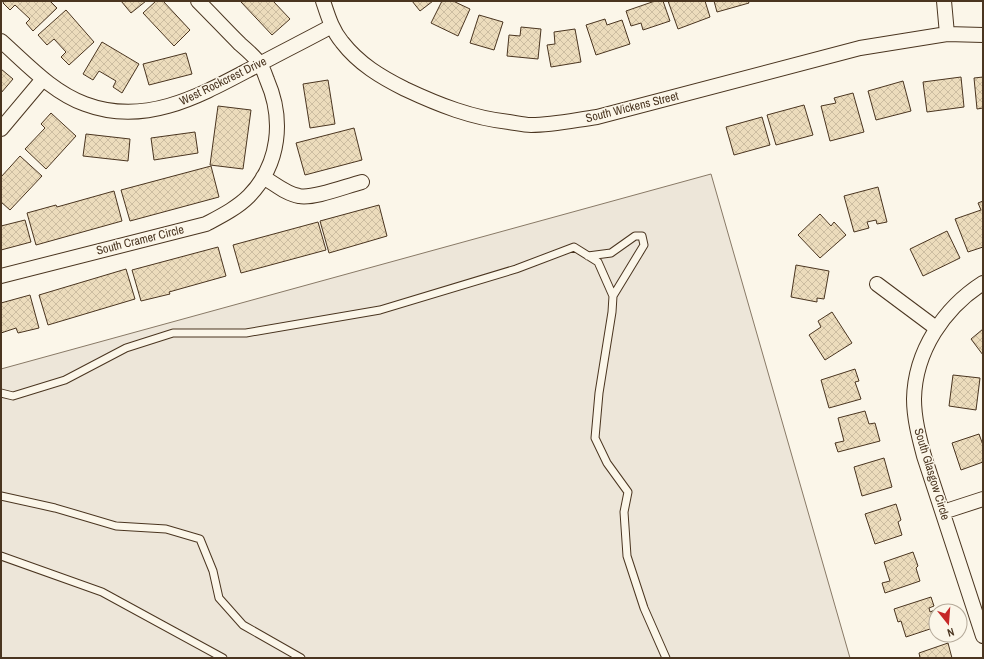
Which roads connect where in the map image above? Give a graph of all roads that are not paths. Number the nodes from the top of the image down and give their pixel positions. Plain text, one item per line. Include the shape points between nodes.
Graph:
1 (198, 1) edge
2 (323, 1) edge
3 (944, 1) edge
4 (332, 26) junction
5 (947, 34) junction
6 (983, 35) edge
7 (1, 41) edge
8 (260, 64) junction
9 (43, 79) junction
10 (1, 129) edge
11 (263, 177) junction
12 (362, 182) dead end
13 (588, 256) junction
14 (1, 276) edge
15 (983, 283) edge
16 (877, 284) dead end
17 (612, 296) junction
18 (936, 328) junction
19 (1, 393) edge
20 (1, 496) edge
21 (983, 499) edge
22 (943, 512) junction
23 (1, 556) edge
24 (983, 636) edge
25 (223, 658) edge
26 (301, 658) edge
27 (666, 658) edge

1 - 8 street, South Cramer Circle
2 - 4 street, South Wickens Street
3 - 5 street
4 - 5 street, South Wickens Street via 342,42 359,60 373,71 418,95 464,113 530,125 597,117 860,48
4 - 8 street, West Rockcrest Drive
5 - 6 street, South Wickens Street
7 - 9 street, West Rockcrest Drive
8 - 9 street, West Rockcrest Drive via 189,100 146,111 112,110 85,104
8 - 11 street, South Cramer Circle via 276,105 277,118 274,153
9 - 10 street
11 - 12 street via 292,194 305,197
11 - 14 street, South Cramer Circle via 249,196 230,211 206,224
13 - 17 lane via 598,262
13 - 17 lane via 611,253 635,236 642,236 644,245
13 - 19 lane via 574,247 516,269 380,310 246,333 172,333 126,348 65,380 13,396
15 - 18 street, South Glasgow Circle via 970,291
16 - 18 street
17 - 27 lane via 612,312 598,393 595,438 607,463 628,492 624,512 627,556 644,608
18 - 22 street, South Glasgow Circle via 923,356 916,386 915,409 918,435
20 - 26 lane via 55,508 116,526 166,529 200,539 213,571 218,598 243,626
21 - 22 street
22 - 24 street, South Glasgow Circle
23 - 25 lane via 102,592

